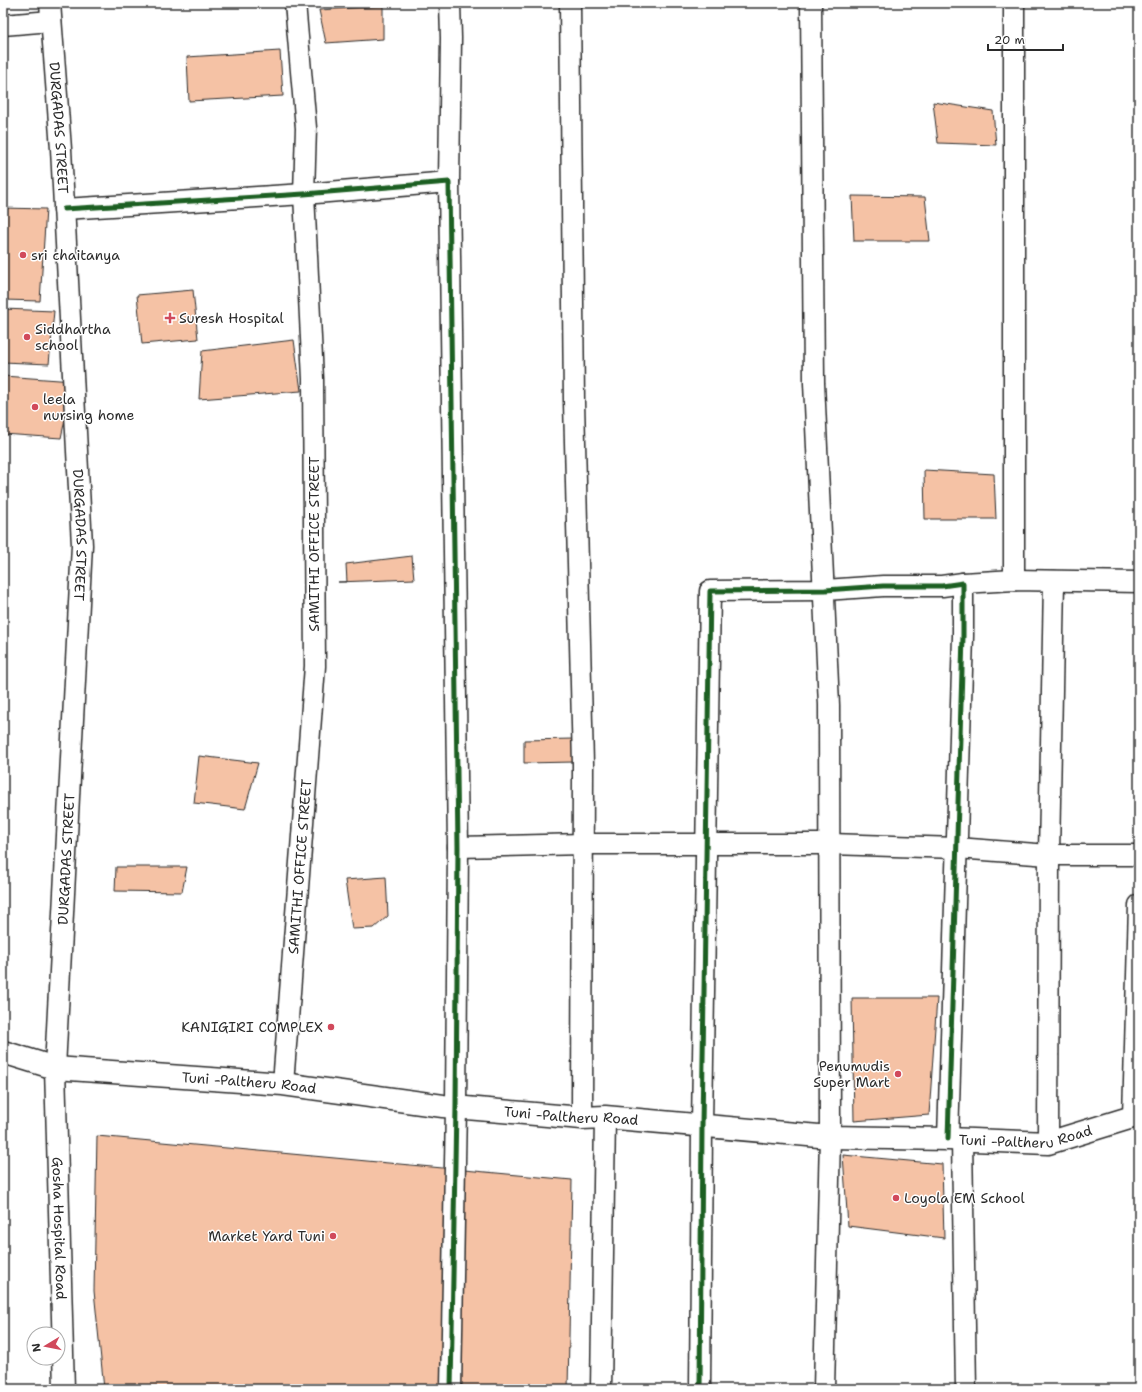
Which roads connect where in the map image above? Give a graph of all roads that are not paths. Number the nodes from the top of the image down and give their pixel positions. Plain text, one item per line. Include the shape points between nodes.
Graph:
1 (295, 3) edge
2 (450, 3) edge
3 (570, 3) edge
4 (811, 3) edge
5 (1014, 3) edge
6 (51, 12) edge
7 (3, 24) edge
8 (449, 182) junction
9 (304, 194) junction
10 (64, 209) junction
11 (1014, 580) junction
12 (1054, 581) junction
13 (1139, 582) edge
14 (963, 583) junction
15 (825, 590) junction
16 (706, 843) junction
17 (583, 844) junction
18 (830, 844) junction
19 (458, 847) junction
20 (956, 848) junction
21 (1049, 855) junction
22 (1139, 855) edge
23 (1139, 905) edge
24 (3, 1052) edge
25 (55, 1068) junction
26 (283, 1084) junction
27 (456, 1107) junction
28 (1136, 1116) edge
29 (582, 1118) junction
30 (605, 1118) junction
31 (702, 1126) junction
32 (830, 1137) junction
33 (955, 1140) junction
34 (1048, 1143) junction
35 (64, 1389) edge
36 (451, 1389) edge
37 (601, 1389) edge
38 (700, 1389) edge
39 (824, 1389) edge
40 (966, 1389) edge

1 - 9 street, SAMITHI OFFICE STREET via 306,128
2 - 8 street
3 - 17 street via 574,402
4 - 15 street via 814,382
5 - 11 street
6 - 7 street
6 - 10 street, DURGADAS STREET
8 - 9 street
8 - 19 street
9 - 10 street
9 - 26 street, SAMITHI OFFICE STREET via 313,379 315,666
10 - 25 street, DURGADAS STREET via 82,545
11 - 12 street
11 - 14 street
12 - 13 street
12 - 21 street
14 - 15 street
14 - 20 street
15 - 16 street via 710,592
15 - 18 street via 830,705
16 - 17 street
16 - 18 street
16 - 31 street
17 - 19 street
17 - 29 street
18 - 20 street
18 - 32 street
19 - 27 street
20 - 21 street
20 - 33 street
21 - 22 street
21 - 34 street
23 - 28 street
24 - 25 street, Tuni -Paltheru Road
25 - 26 street, Tuni -Paltheru Road
25 - 35 street, Gosha Hospital Road
26 - 27 street, Tuni -Paltheru Road
27 - 29 street, Tuni -Paltheru Road
27 - 36 street
28 - 34 street, Tuni -Paltheru Road
29 - 30 street, Tuni -Paltheru Road
30 - 31 street, Tuni -Paltheru Road
30 - 37 street
31 - 32 street, Tuni -Paltheru Road
31 - 38 street
32 - 33 street, Tuni -Paltheru Road
32 - 39 street
33 - 34 street, Tuni -Paltheru Road
33 - 40 street

